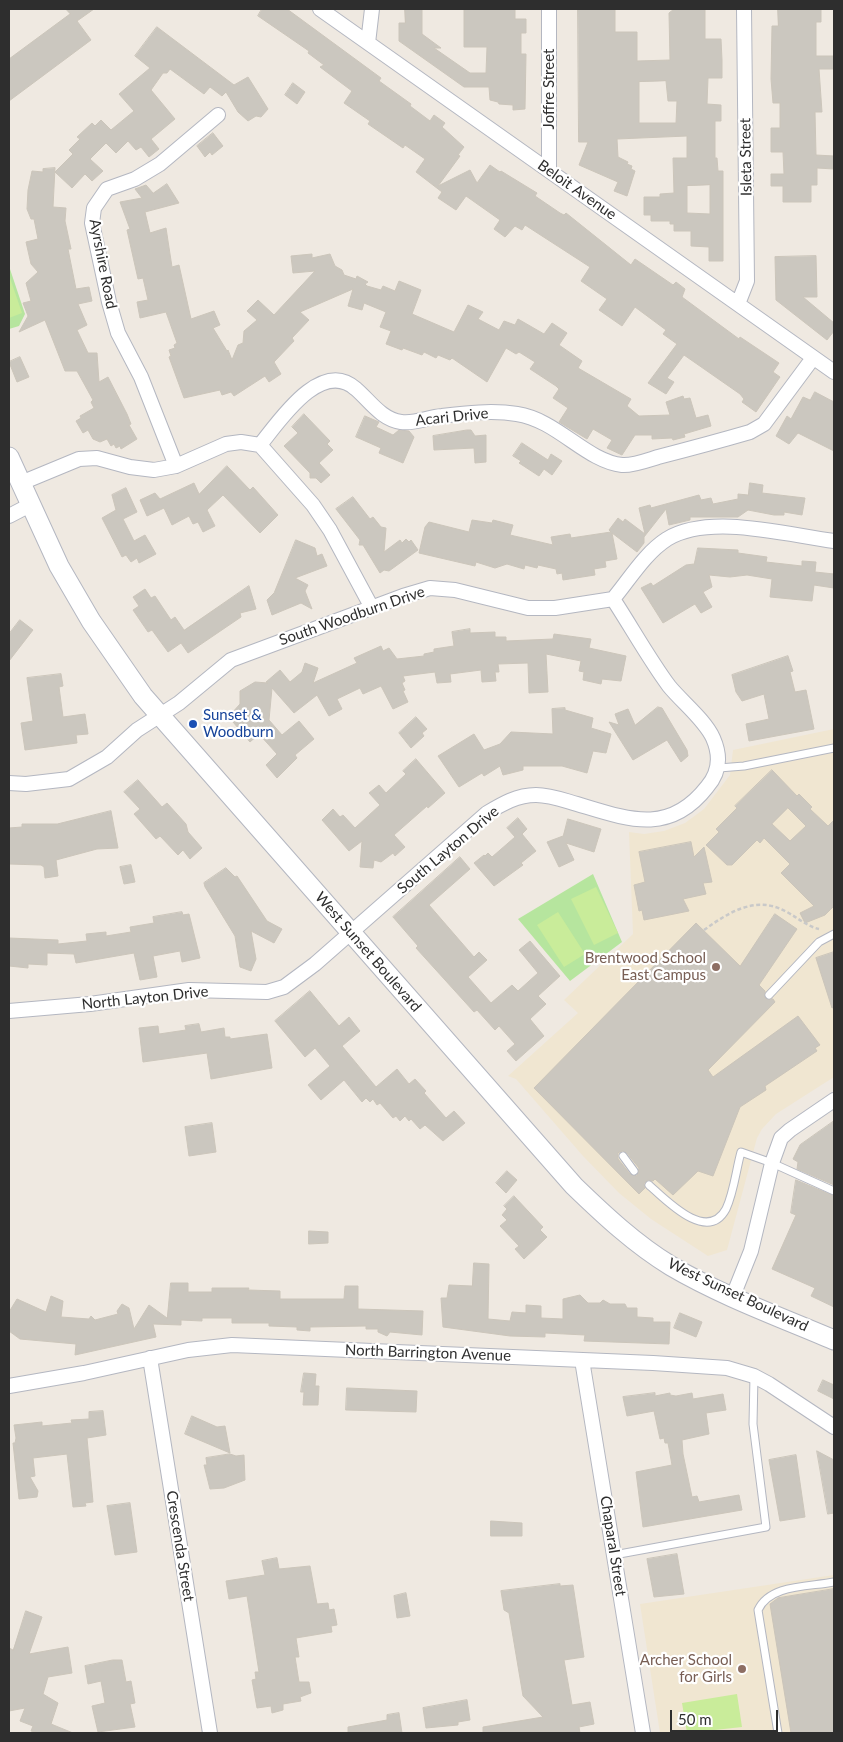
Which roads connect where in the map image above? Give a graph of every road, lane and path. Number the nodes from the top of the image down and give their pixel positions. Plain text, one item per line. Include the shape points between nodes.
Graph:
1 (320, 9) edge
2 (372, 9) edge
3 (549, 9) edge
4 (744, 9) edge
5 (368, 43) junction
6 (218, 115) dead end
7 (549, 170) junction
8 (738, 304) junction
9 (813, 358) junction
10 (834, 372) edge
11 (260, 445) junction
12 (9, 457) edge
13 (176, 466) junction
14 (21, 483) junction
15 (32, 504) junction
16 (9, 516) edge
17 (834, 542) edge
18 (613, 600) junction
19 (372, 608) junction
20 (159, 715) junction
21 (834, 748) edge
22 (719, 768) junction
23 (9, 783) edge
24 (704, 930) dead end
25 (822, 930) dead end
26 (351, 933) junction
27 (834, 934) edge
28 (769, 995) dead end
29 (9, 1011) edge
30 (834, 1100) edge
31 (623, 1156) dead end
32 (772, 1163) junction
33 (634, 1171) dead end
34 (649, 1185) dead end
35 (834, 1191) edge
36 (733, 1296) junction
37 (834, 1340) edge
38 (150, 1358) junction
39 (582, 1360) junction
40 (754, 1376) junction
41 (9, 1386) edge
42 (834, 1427) edge
43 (614, 1555) junction
44 (834, 1582) edge
45 (210, 1733) edge
46 (643, 1733) edge
47 (778, 1733) edge

1 - 5 street, Beloit Avenue
2 - 5 street
3 - 7 street, Joffre Street
4 - 8 street, Isleta Street via 747,281
5 - 7 street, Beloit Avenue
6 - 13 street, Ayrshire Road via 160,164 135,179 107,189 94,208 94,232 118,334 142,377
7 - 8 street, Beloit Avenue
8 - 9 street, Beloit Avenue
9 - 10 street, Beloit Avenue
9 - 11 street, Acari Drive via 764,424 757,428 622,466 602,459 546,423 518,414 485,412 400,422 384,415 355,387 339,381 323,384 293,403
11 - 13 street via 226,444
11 - 19 street via 313,505
12 - 14 main road, West Sunset Boulevard
13 - 14 street via 154,470 97,458 78,459
14 - 15 main road, West Sunset Boulevard
15 - 16 street
15 - 20 main road, West Sunset Boulevard via 59,566 91,622
17 - 18 street via 719,526 691,530 667,539
18 - 19 street, South Woodburn Drive via 555,608 528,608 455,590 430,588
18 - 22 street via 669,685 712,736 718,751
19 - 20 street, South Woodburn Drive via 231,660
20 - 23 street, South Woodburn Drive via 107,757 69,779
20 - 26 main road, West Sunset Boulevard
21 - 22 lane
22 - 26 street, South Layton Drive via 699,798 683,810 660,820 618,817 555,797 536,795 503,803
24 - 25 path via 728,913 758,904 778,908
26 - 29 street, North Layton Drive via 298,978 267,992 189,990
26 - 36 main road, West Sunset Boulevard via 594,1206 670,1265
27 - 28 lane via 819,942
30 - 32 street via 790,1130 778,1146
31 - 33 lane
32 - 34 lane via 741,1152 725,1211 703,1222 678,1211
32 - 35 lane
32 - 36 street via 751,1251
36 - 37 main road, West Sunset Boulevard
38 - 39 street, North Barrington Avenue via 232,1345
38 - 41 street, North Barrington Avenue via 84,1374
38 - 45 street, Crescenda Street
39 - 40 street, North Barrington Avenue via 727,1368
39 - 43 street, Chaparal Street
40 - 42 street, North Barrington Avenue
40 - 43 lane via 753,1424 766,1527
43 - 46 street, Chaparal Street
44 - 47 lane via 773,1592 758,1610

